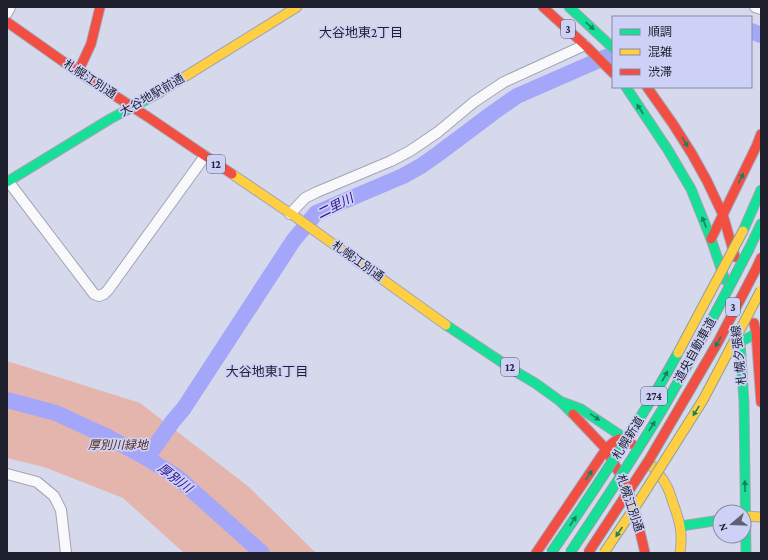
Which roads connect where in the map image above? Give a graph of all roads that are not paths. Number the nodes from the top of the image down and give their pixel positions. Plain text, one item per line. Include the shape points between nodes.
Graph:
1 (10, 7) edge
2 (100, 7) edge
3 (297, 7) edge
4 (543, 7) edge
5 (569, 7) edge
6 (755, 7) edge
7 (761, 9) edge
8 (7, 13) edge
9 (7, 22) edge
10 (612, 47) edge
11 (588, 48) junction
12 (611, 70) edge
13 (78, 72) junction
14 (627, 88) edge
15 (648, 88) edge
16 (132, 107) junction
17 (761, 134) edge
18 (205, 156) junction
19 (8, 182) edge
20 (761, 190) edge
21 (290, 214) junction
22 (723, 215) junction
23 (761, 224) edge
24 (711, 239) junction
25 (761, 258) edge
26 (761, 290) edge
27 (758, 333) edge
28 (740, 342) junction
29 (560, 401) junction
30 (761, 402) edge
31 (626, 439) junction
32 (606, 449) junction
33 (7, 474) edge
34 (745, 504) edge
35 (712, 521) edge
36 (681, 526) junction
37 (66, 553) edge
38 (536, 553) edge
39 (551, 553) edge
40 (570, 553) edge
41 (588, 553) edge
42 (604, 553) edge
43 (645, 553) edge
44 (680, 553) edge

1 - 8 street
2 - 13 main road via 91,44
3 - 16 main road, 大谷地駅前通
4 - 11 main road, 3
5 -> 10 main road, 3
6 - 7 street
9 - 13 main road, 札幌江別通 / 12
11 - 12 main road, 3
11 - 21 street via 504,82 410,150 391,161 305,198
13 - 16 main road, 札幌江別通 / 12
24 -> 14 main road, 札幌夕張線 / 3 via 690,186
15 -> 22 main road, 札幌夕張線 / 3 via 692,154
16 - 18 main road, 札幌江別通 / 12
16 - 19 main road, 大谷地駅前通
22 -> 17 main road
18 - 19 street via 108,290 99,296 94,294
18 - 21 main road, 札幌江別通 / 12
39 -> 20 main road, 札幌新道 / 274, bridge via 613,463 648,406 743,231
21 - 29 main road, 札幌江別通 / 12
22 - 24 main road
22 - 27 main road, 札幌夕張線 / 3
40 -> 23 main road, 道央自動車道, bridge via 662,410 705,335
24 - 28 main road, 札幌夕張線 / 3 via 732,303
25 -> 41 main road, 道央自動車道, bridge via 718,342 649,460
26 -> 42 main road, bridge via 703,400
27 - 28 main road
27 - 30 main road, 札幌夕張線 / 3
34 -> 28 main road, 札幌夕張線 / 3 via 744,402
29 -> 31 main road via 581,408
29 - 32 main road, 札幌江別通 / 12
31 - 32 main road via 614,441
31 - 36 main road via 643,455 665,483
38 -> 32 main road
32 - 43 main road, 札幌江別通 / 12 via 627,487
33 - 37 street via 37,482 54,496 61,510
35 - 36 main road
36 - 44 main road

